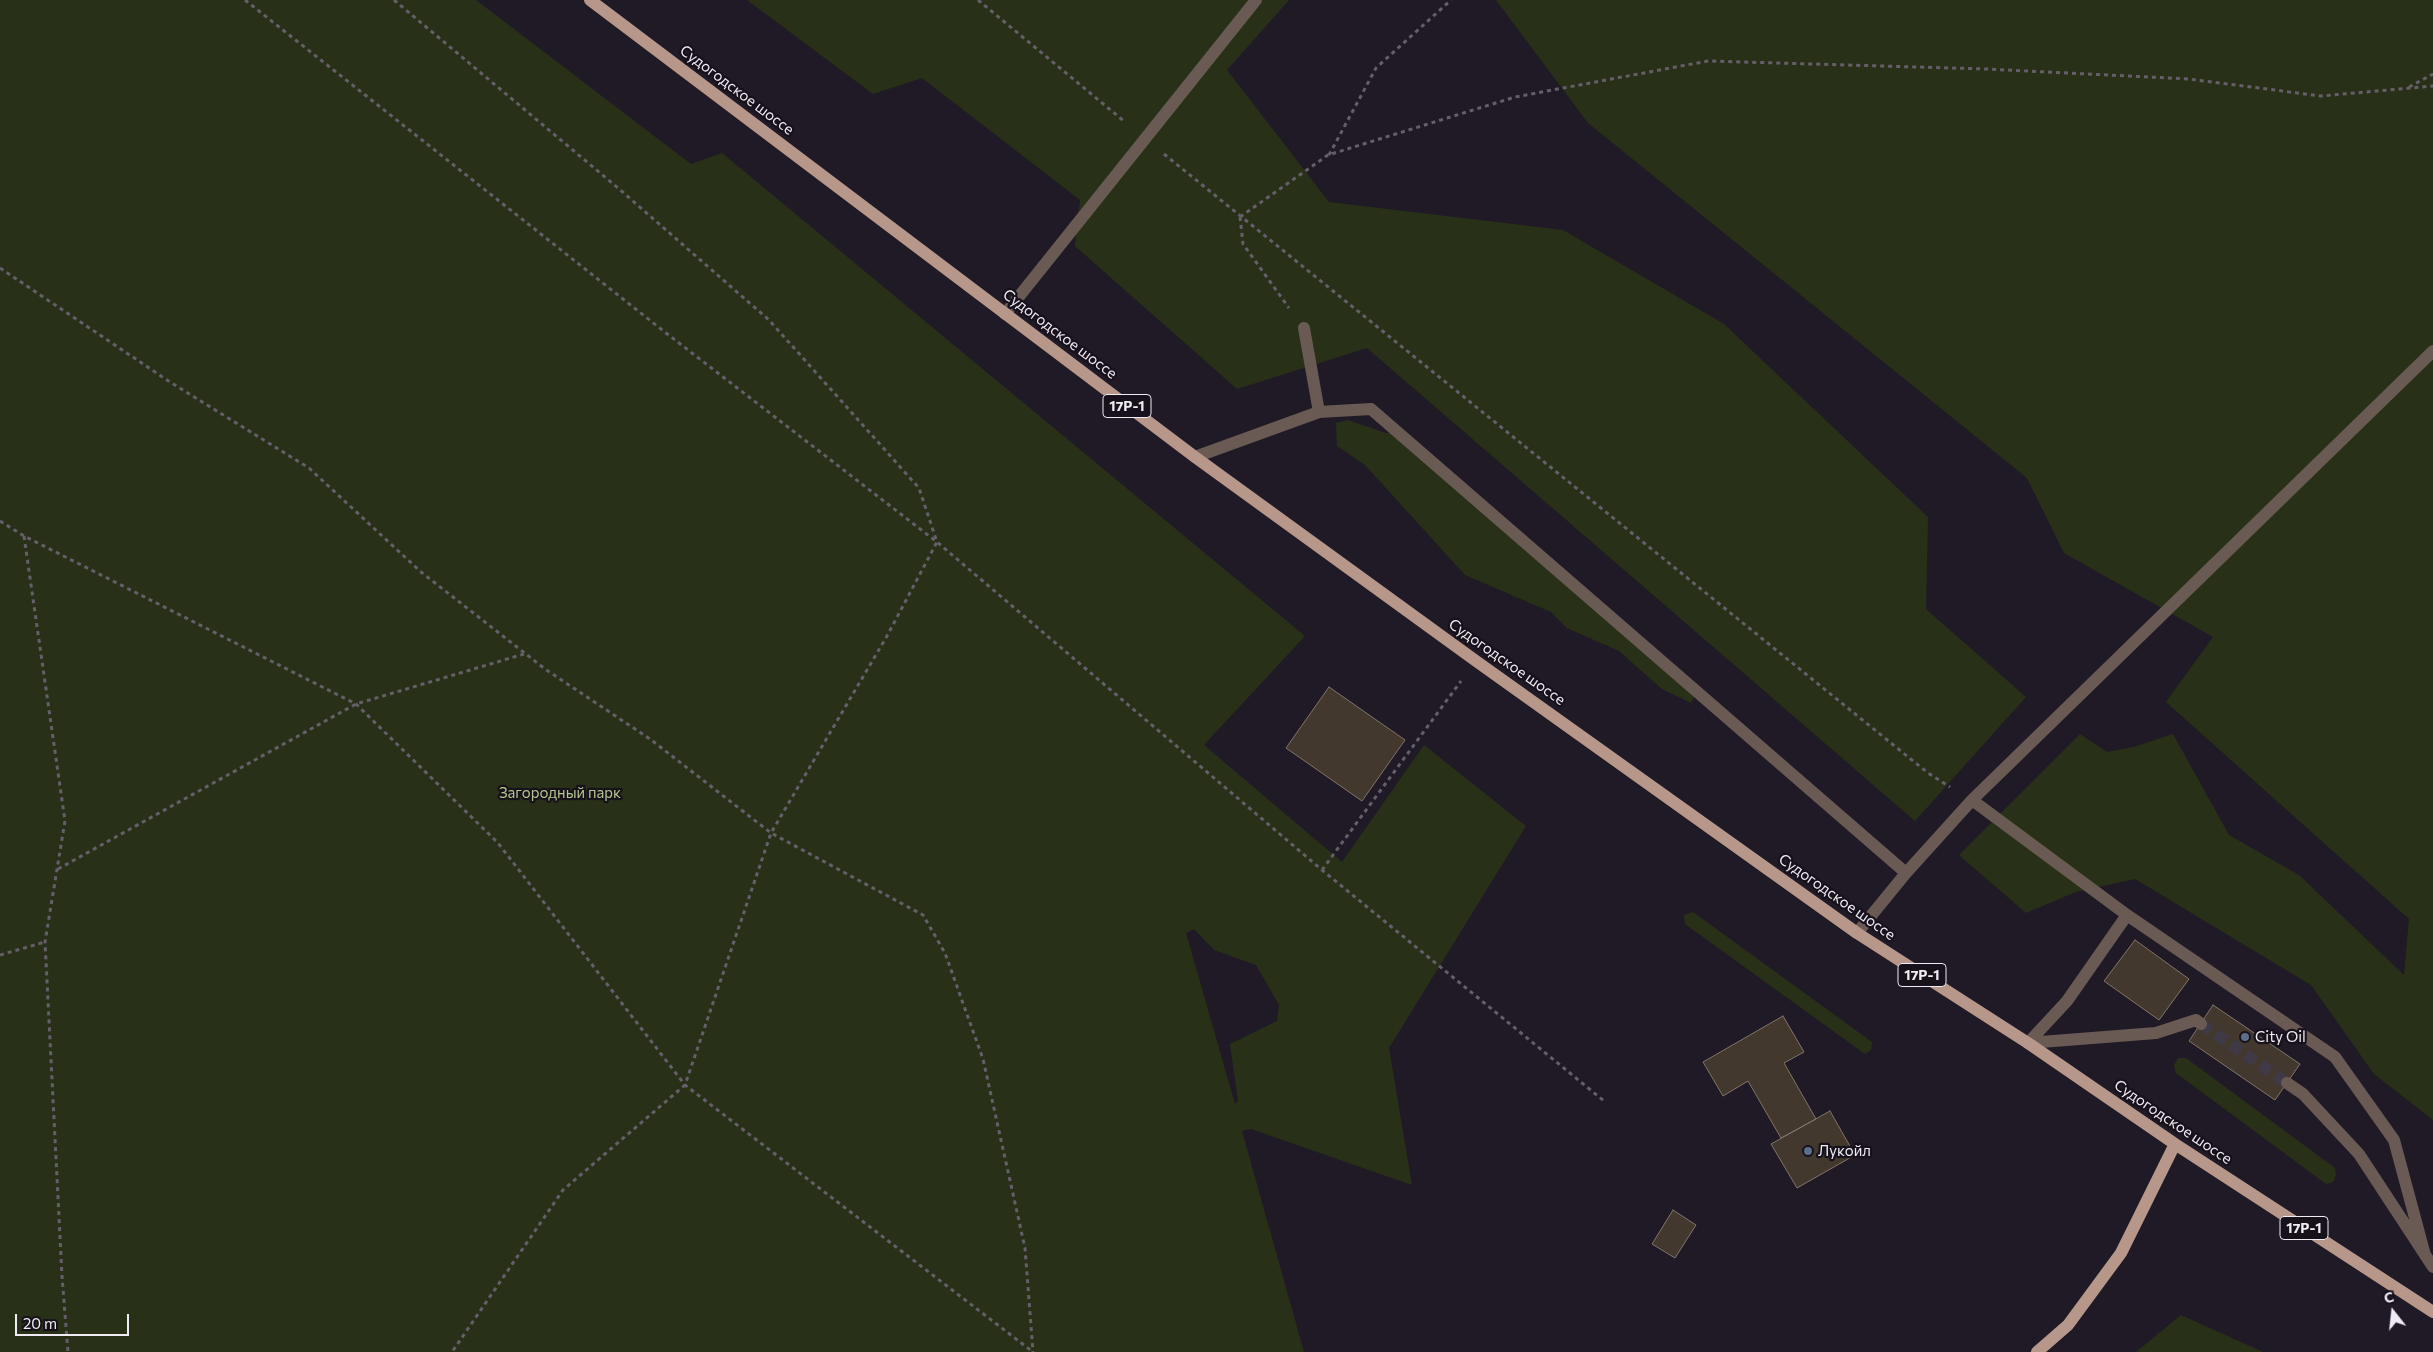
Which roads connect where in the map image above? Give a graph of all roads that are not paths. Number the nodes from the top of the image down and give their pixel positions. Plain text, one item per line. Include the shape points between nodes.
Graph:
1 (590, 0) edge
2 (1256, 0) edge
3 (1005, 314) junction
4 (1304, 328) road end
5 (2433, 351) edge
6 (1319, 412) junction
7 (1195, 457) junction
8 (1972, 800) junction
9 (1906, 872) junction
10 (2127, 915) junction
11 (1857, 933) junction
12 (2201, 1024) tunnel mouth
13 (2028, 1043) junction
14 (2287, 1083) tunnel mouth
15 (2175, 1144) junction
16 (2425, 1255) junction
17 (2433, 1267) edge
18 (2433, 1312) edge
19 (2037, 1352) edge

1 - 3 main road, Судогодское шоссе / 17Р-1
2 - 3 street
3 - 7 main road, Судогодское шоссе / 17Р-1
4 - 6 street
5 - 8 street
6 - 7 street
6 - 9 street via 1371,409
7 - 11 main road, Судогодское шоссе / 17Р-1
8 - 9 street
8 - 10 street
9 - 11 street
10 - 13 street via 2067,1001
10 - 16 street via 2335,1057 2394,1140
11 - 13 main road, Судогодское шоссе / 17Р-1
12 - 13 street via 2196,1020 2156,1033
13 - 15 main road, Судогодское шоссе / 17Р-1
14 - 16 street via 2303,1094 2359,1154
15 - 18 main road, Судогодское шоссе / 17Р-1
15 - 19 main road via 2121,1253 2068,1325
16 - 17 street

